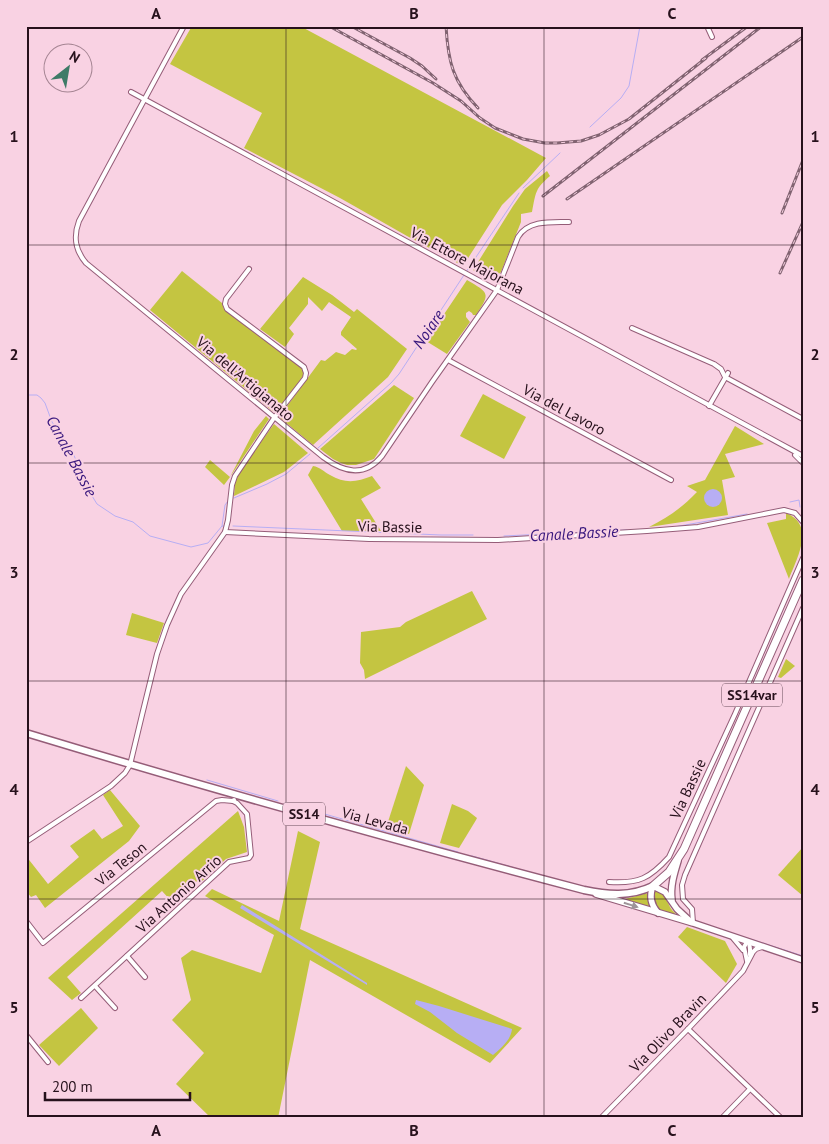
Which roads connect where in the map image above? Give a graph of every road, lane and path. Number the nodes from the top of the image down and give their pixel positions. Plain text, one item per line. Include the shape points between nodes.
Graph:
1 (184, 26) edge
2 (707, 26) edge
3 (712, 37) dead end
4 (131, 92) dead end
5 (145, 100) junction
6 (569, 222) dead end
7 (249, 269) dead end
8 (497, 290) junction
9 (632, 328) dead end
10 (448, 360) junction
11 (727, 375) junction
12 (709, 406) junction
13 (274, 418) junction
14 (803, 419) edge
15 (792, 451) junction
16 (803, 456) edge
17 (803, 463) edge
18 (670, 480) dead end
19 (803, 522) edge
20 (225, 532) junction
21 (803, 558) edge
22 (803, 580) edge
23 (803, 608) edge
24 (26, 733) edge
25 (130, 765) junction
26 (234, 798) junction
27 (26, 842) edge
28 (679, 859) junction
29 (609, 882) dead end
30 (653, 886) junction
31 (584, 890) junction
32 (673, 902) junction
33 (660, 914) junction
34 (26, 921) edge
35 (693, 923) junction
36 (732, 937) junction
37 (748, 942) junction
38 (762, 947) junction
39 (745, 951) junction
40 (127, 956) junction
41 (748, 959) junction
42 (803, 960) edge
43 (145, 977) dead end
44 (94, 986) junction
45 (81, 998) dead end
46 (115, 1008) dead end
47 (688, 1029) junction
48 (26, 1035) edge
49 (48, 1062) dead end
50 (750, 1089) junction
51 (600, 1118) edge
52 (722, 1118) edge
53 (781, 1118) edge

1 - 5 street, Via dell'Artigianato
2 - 3 street
4 - 5 street, Via Ettore Majorana
5 - 8 street, Via Ettore Majorana
5 - 13 street, Via dell'Artigianato via 79,221 75,236 77,248 86,263
6 - 8 street, Via dell'Artigianato via 549,222 523,230
7 - 13 street via 226,299 227,309 297,361 306,373
8 - 10 street, Via dell'Artigianato
8 - 12 street, Via Ettore Majorana
9 - 11 street via 714,364
10 - 13 street, Via dell'Artigianato via 382,456 374,464 358,470 345,470 332,464
10 - 18 street, Via del Lavoro
11 - 12 street
11 - 14 street
12 - 15 street, Via Ettore Majorana
13 - 20 street via 235,476
15 - 16 street, Via Ettore Majorana
15 - 17 street, Via Ettore Majorana
19 - 20 street, Via Bassie via 795,513 784,510 698,527 498,540 369,539
20 - 25 street via 181,594 167,625
21 - 29 street, Via Bassie via 669,856 648,876 636,881
22 - 28 highway, SS14var
23 - 35 street via 685,875 683,898 692,909
24 - 25 main road, Via Levada / SS14
25 - 26 main road, Via Levada / SS14
25 - 27 street via 111,786
26 - 31 main road, Via Levada / SS14
26 - 34 street, Via Teson via 216,801 43,943
26 - 40 street, Via Antonio Arrio via 247,814 249,858 229,862
28 - 30 highway, SS14var
28 - 32 main road via 671,889
30 - 31 main road, SS14 via 624,894
30 - 32 main road, Via Levada via 665,892
30 - 33 main road via 651,901
31 -> 33 main road, Via Levada
32 - 35 main road, Via Levada
33 - 35 main road, Via Levada
35 - 36 main road, Via Levada
36 - 37 main road, Via Levada
36 - 39 street
37 - 38 main road, Via Levada
37 - 39 street
37 - 41 street
38 - 41 street, Via Olivo Bravin
38 - 42 main road, Via Levada
39 - 41 street
40 - 43 street
40 - 44 street, Via Antonio Arrio
41 - 47 street, Via Olivo Bravin via 743,971
44 - 45 street, Via Antonio Arrio
44 - 46 street
47 - 50 street
47 - 51 street, Via Olivo Bravin
48 - 49 street
50 - 52 street
50 - 53 street

